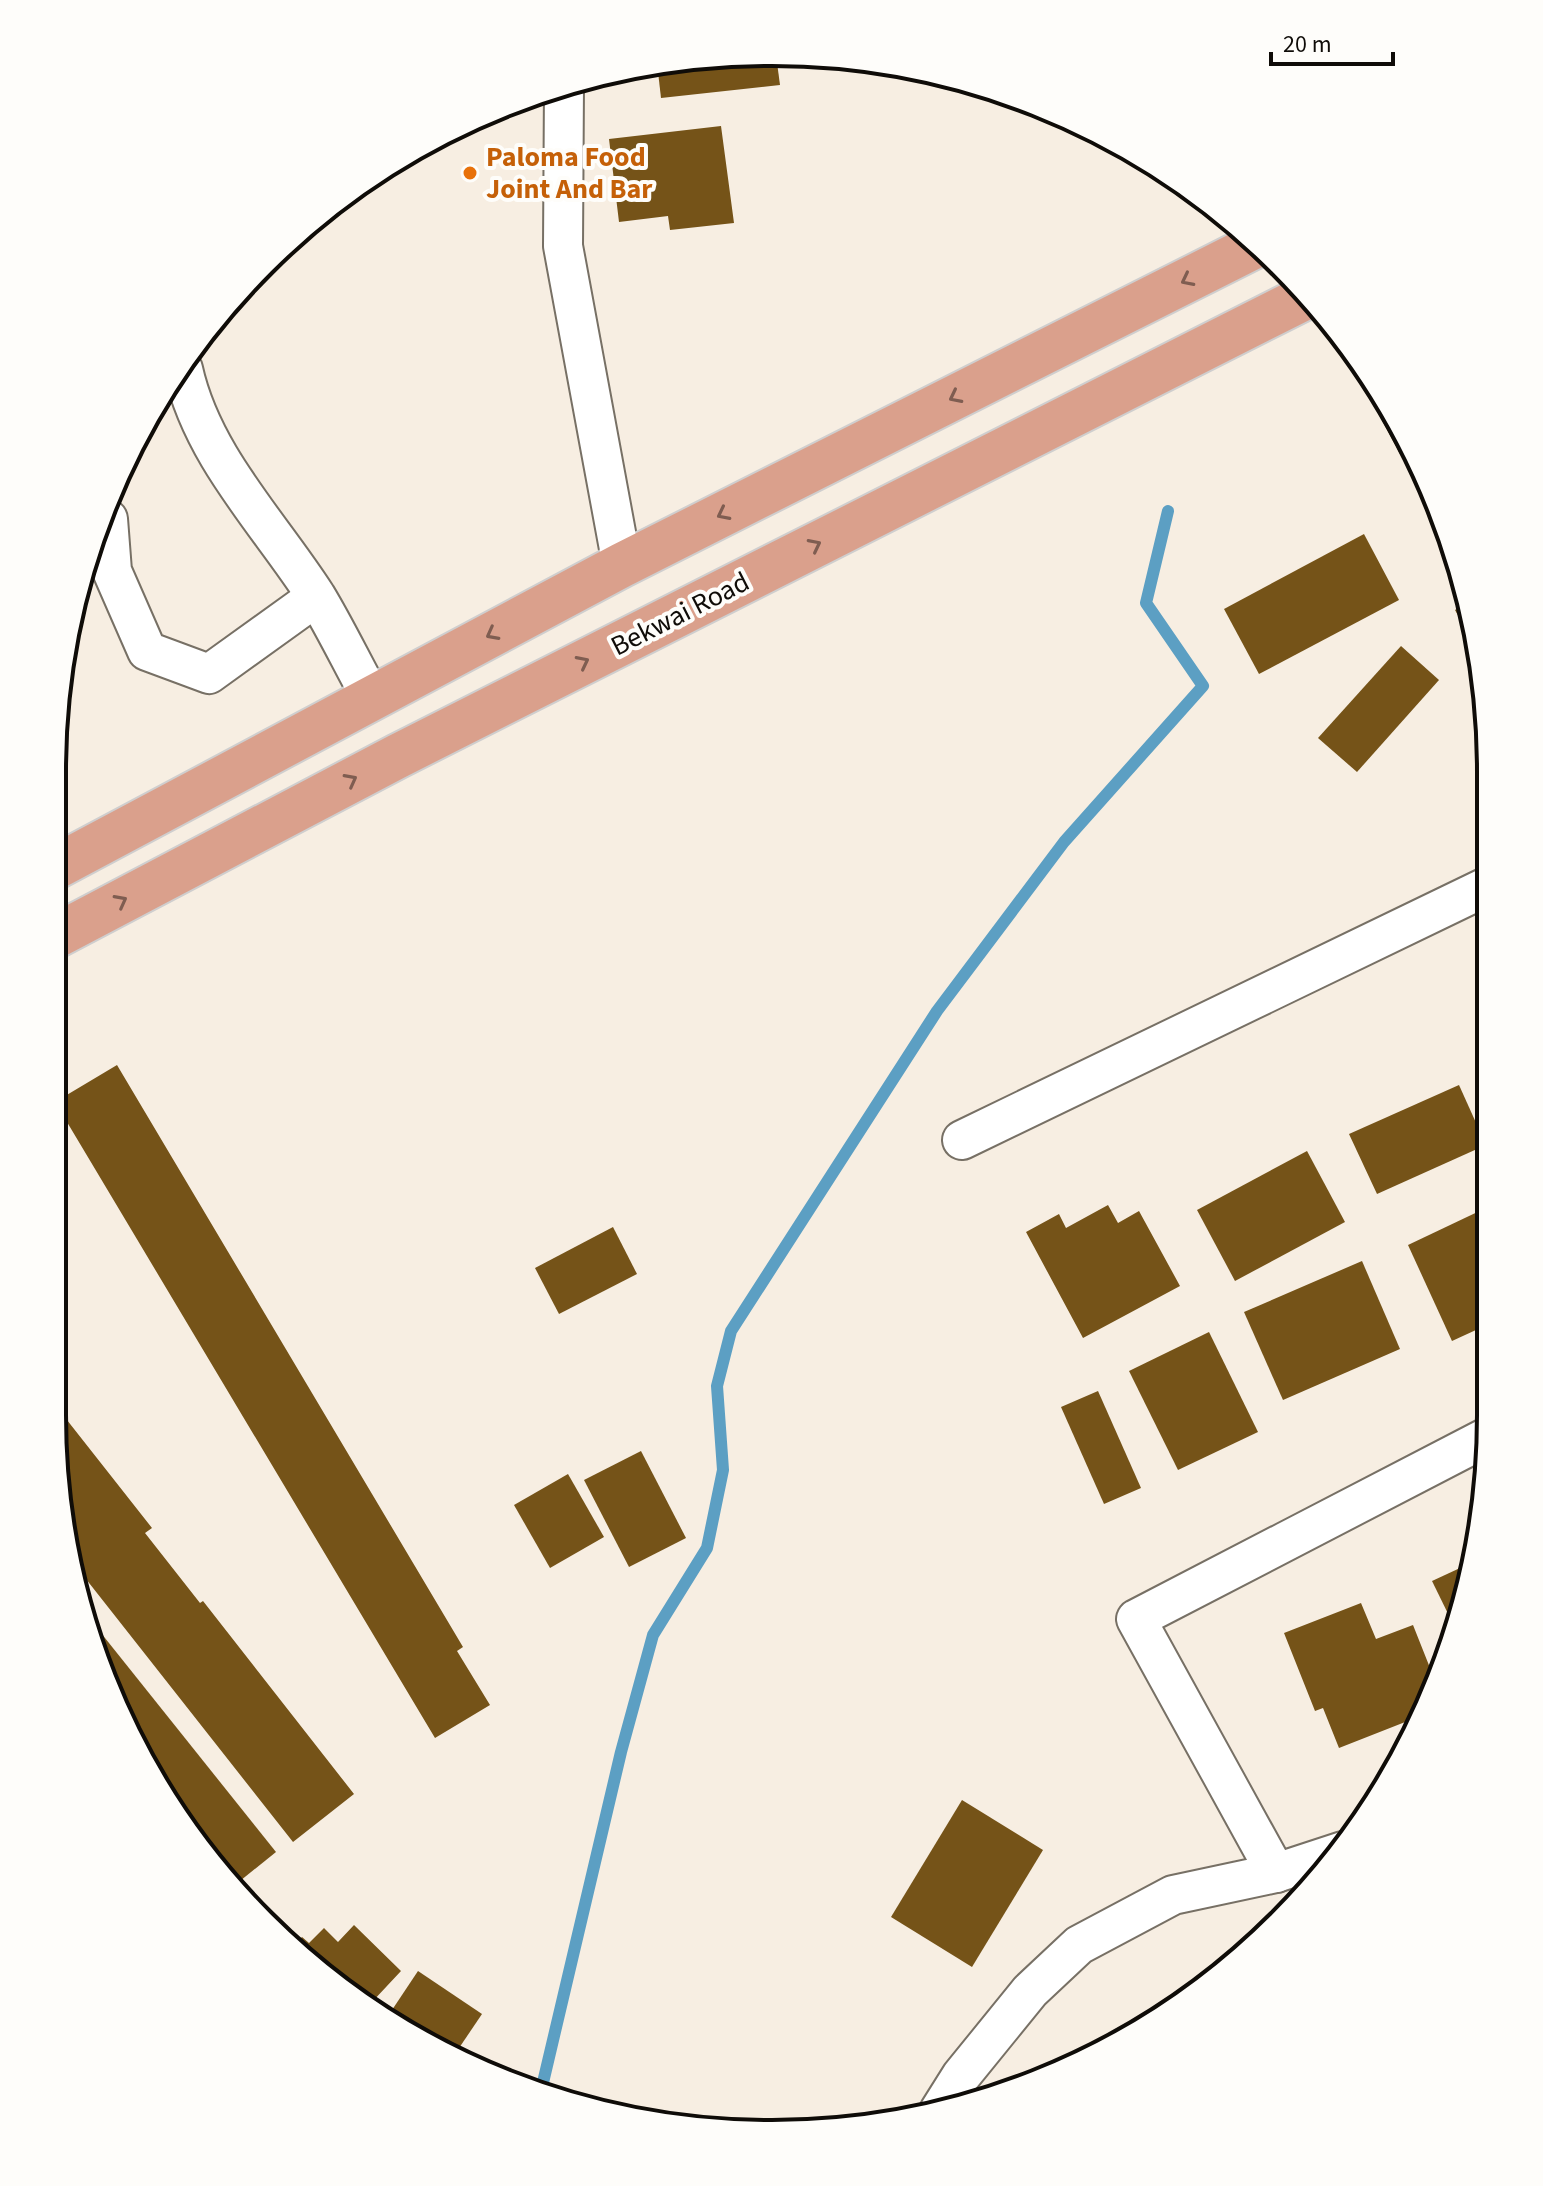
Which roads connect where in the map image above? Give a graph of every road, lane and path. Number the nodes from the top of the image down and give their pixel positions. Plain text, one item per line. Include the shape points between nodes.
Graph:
1 (564, 97) edge
2 (1247, 250) edge
3 (1297, 301) edge
4 (185, 379) edge
5 (109, 530) edge
6 (622, 565) junction
7 (316, 597) junction
8 (372, 699) junction
9 (66, 862) edge
10 (1477, 891) edge
11 (66, 931) edge
12 (962, 1140) dead end
13 (1476, 1443) edge
14 (1319, 1859) edge
15 (1276, 1873) junction
16 (948, 2097) edge

1 - 6 street via 563,246
2 -> 6 highway
11 -> 3 highway, Bekwai Road via 398,756
4 - 7 street via 218,455
5 - 7 street via 112,571 147,651 209,674
6 -> 8 highway
7 - 8 street
8 - 9 highway
10 - 12 street
13 - 15 street via 1136,1619
14 - 15 street
15 - 16 street via 1173,1895 1079,1945 1030,1991

